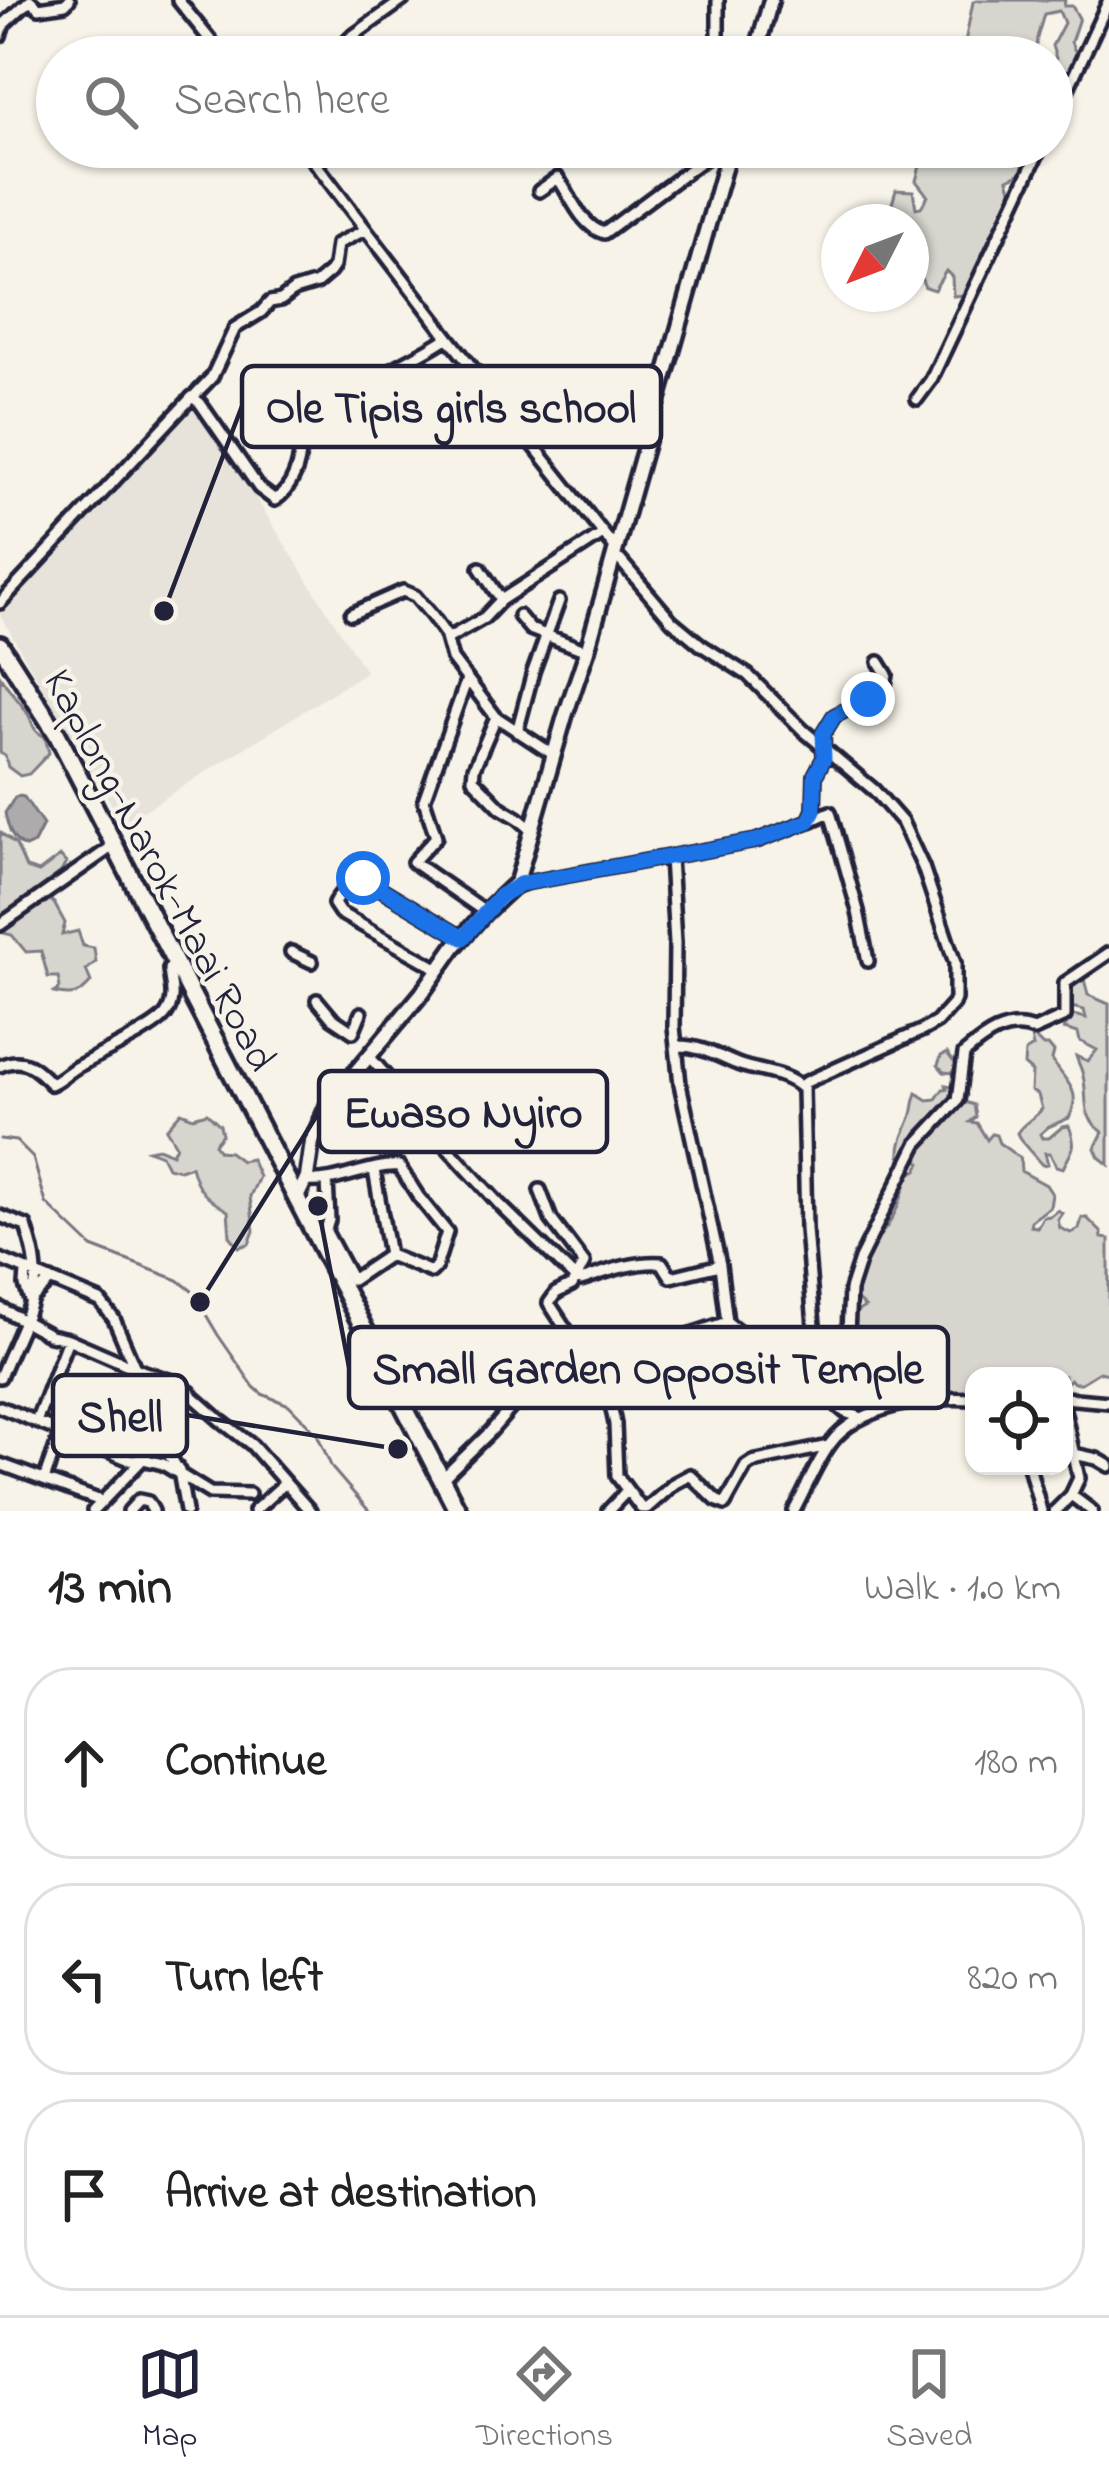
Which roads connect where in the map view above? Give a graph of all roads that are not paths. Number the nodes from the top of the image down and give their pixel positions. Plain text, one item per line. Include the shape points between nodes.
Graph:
1 (69, 0) edge
2 (178, 0) edge
3 (403, 0) edge
4 (718, 0) edge
5 (771, 0) edge
6 (1109, 0) edge
7 (1109, 30) edge
8 (1095, 31) junction
9 (0, 36) edge
10 (207, 36) edge
11 (353, 36) edge
12 (718, 36) edge
13 (761, 36) edge
14 (1073, 78) edge
15 (319, 168) edge
16 (691, 168) edge
17 (723, 168) edge
18 (1030, 168) edge
19 (539, 191) dead end
20 (365, 230) junction
21 (448, 337) junction
22 (194, 396) junction
23 (917, 399) dead end
24 (603, 535) junction
25 (617, 554) junction
26 (479, 568) dead end
27 (501, 600) junction
28 (559, 601) dead end
29 (0, 603) edge
30 (351, 614) dead end
31 (520, 616) dead end
32 (548, 636) junction
33 (446, 639) junction
34 (0, 645) edge
35 (587, 650) junction
36 (879, 662) dead end
37 (467, 680) junction
38 (496, 717) junction
39 (517, 732) junction
40 (823, 747) junction
41 (554, 755) junction
42 (809, 821) junction
43 (532, 830) junction
44 (113, 846) junction
45 (670, 857) junction
46 (514, 887) junction
47 (485, 912) junction
48 (0, 925) edge
49 (463, 938) junction
50 (291, 952) dead end
51 (1109, 953) edge
52 (868, 961) dead end
53 (312, 962) dead end
54 (175, 966) junction
55 (436, 968) junction
56 (317, 1000) dead end
57 (361, 1013) dead end
58 (677, 1046) junction
59 (369, 1056) junction
60 (0, 1066) edge
61 (803, 1089) junction
62 (374, 1170) junction
63 (327, 1180) junction
64 (306, 1181) junction
65 (540, 1190) dead end
66 (296, 1200) junction
67 (0, 1216) edge
68 (321, 1235) junction
69 (389, 1255) junction
70 (0, 1259) edge
71 (720, 1265) junction
72 (31, 1274) junction
73 (578, 1278) junction
74 (51, 1280) junction
75 (30, 1300) junction
76 (0, 1308) edge
77 (22, 1321) junction
78 (730, 1325) junction
79 (68, 1339) junction
80 (571, 1339) junction
81 (649, 1348) dead end
82 (136, 1368) junction
83 (670, 1371) dead end
84 (0, 1377) edge
85 (55, 1379) junction
86 (190, 1392) junction
87 (965, 1399) edge
88 (1073, 1399) edge
89 (1109, 1402) edge
90 (0, 1407) edge
91 (150, 1416) junction
92 (862, 1418) junction
93 (36, 1422) junction
94 (62, 1432) junction
95 (159, 1436) junction
96 (829, 1446) junction
97 (1073, 1450) edge
98 (1074, 1454) junction
99 (143, 1459) junction
100 (0, 1464) edge
101 (1109, 1466) edge
102 (179, 1472) junction
103 (1032, 1475) edge
104 (44, 1480) junction
105 (441, 1480) junction
106 (285, 1483) junction
107 (626, 1492) junction
108 (249, 1494) dead end
109 (1071, 1495) junction
110 (103, 1504) edge
111 (642, 1510) edge
112 (93, 1511) edge
113 (129, 1511) edge
114 (153, 1511) edge
115 (185, 1511) edge
116 (254, 1511) edge
117 (310, 1511) edge
118 (458, 1511) edge
119 (608, 1511) edge
120 (794, 1511) edge
121 (1042, 1511) edge
122 (1055, 1511) edge
123 (1092, 1511) edge

1 - 9 street via 48,8 30,0
2 - 10 street
3 - 11 street
4 - 12 street
5 - 13 main road
6 - 8 street
7 - 8 street
8 - 14 street
15 - 20 street
16 - 19 street via 604,233 588,224 558,178
17 - 25 main road
18 - 23 street
20 - 21 street
20 - 22 street via 338,244 334,266 317,283 270,302 236,328
21 - 22 street via 350,401 301,422 290,487 274,500
21 - 24 street
22 - 29 street
24 - 25 street
24 - 27 street
25 - 35 main road
25 - 40 street via 672,621 748,675
26 - 27 street
27 - 33 street
28 - 32 street
30 - 33 street via 403,591
31 - 32 street
32 - 35 street
32 - 39 street
33 - 37 street
34 - 44 highway, Kaplong-Narok-Maai Road via 57,734
35 - 41 main road
36 - 40 street via 885,685 834,716
37 - 38 street
37 - 47 street via 424,800 436,837 412,862
38 - 39 street
38 - 43 street via 473,779
39 - 41 street
40 - 42 street
40 - 61 street via 907,829 955,963 955,999 937,1022
41 - 43 main road
42 - 45 street via 756,841
42 - 52 street via 830,812
43 - 46 main road
44 - 48 street
44 - 54 highway, Kaplong-Narok-Maai Road
45 - 46 street
45 - 58 street
46 - 47 main road
47 - 49 main road
49 - 55 main road
49 - 55 street via 363,878 336,899 340,913
50 - 53 street
51 - 92 street via 1065,983 1065,1016 1034,1030 1005,1028 964,1054 958,1100 917,1144 850,1290 847,1354 834,1396 844,1412
54 - 60 street via 167,974 174,994 166,1015 57,1082 34,1065
54 - 66 highway, Kaplong-Narok-Maai Road
55 - 59 main road
56 - 57 street via 352,1032
58 - 61 street
58 - 71 street
59 - 64 main road via 320,1117
59 - 73 street via 500,1205
61 - 78 street via 815,1352
62 - 63 street
62 - 69 street
62 - 69 street via 400,1166 447,1232 431,1272
63 - 64 street
63 - 68 street via 329,1220
64 - 66 main road
65 - 73 street via 551,1219 584,1260
66 - 68 highway, Kaplong-Narok-Maai Road
67 - 72 street via 26,1226
68 - 69 street via 352,1280
68 - 105 highway, Kaplong-Narok-Maai Road
70 - 72 street
71 - 73 street via 671,1277 655,1262
71 - 78 street
72 - 74 street
72 - 75 street
73 - 80 street via 549,1300
74 - 75 street
74 - 82 street via 108,1309
75 - 77 street
76 - 77 street
77 - 79 street
77 - 84 street
78 - 81 street
78 - 83 street via 719,1341
79 - 82 street
79 - 85 street
80 - 105 street
80 - 107 street via 609,1395 616,1476
82 - 86 street
82 - 91 street
85 - 91 street
85 - 93 street
86 - 95 street
86 - 106 street
87 - 92 street via 911,1402
88 - 89 street
90 - 93 street
91 - 95 street
92 - 96 street
93 - 94 street
94 - 99 street
94 - 104 street
95 - 99 street
95 - 102 street
96 - 111 street via 752,1462 724,1504 690,1475
96 - 120 street
97 - 98 street
98 - 101 street
98 - 109 street via 1079,1478
99 - 102 street
99 - 110 street
100 - 104 street
102 - 108 street via 210,1493
102 - 115 street
103 - 121 street
104 - 110 street
105 - 118 highway, Kaplong-Narok-Maai Road
106 - 116 street
106 - 117 street
107 - 111 street
107 - 119 street
109 - 122 street
109 - 123 street
110 - 112 street
113 - 114 street via 139,1500

